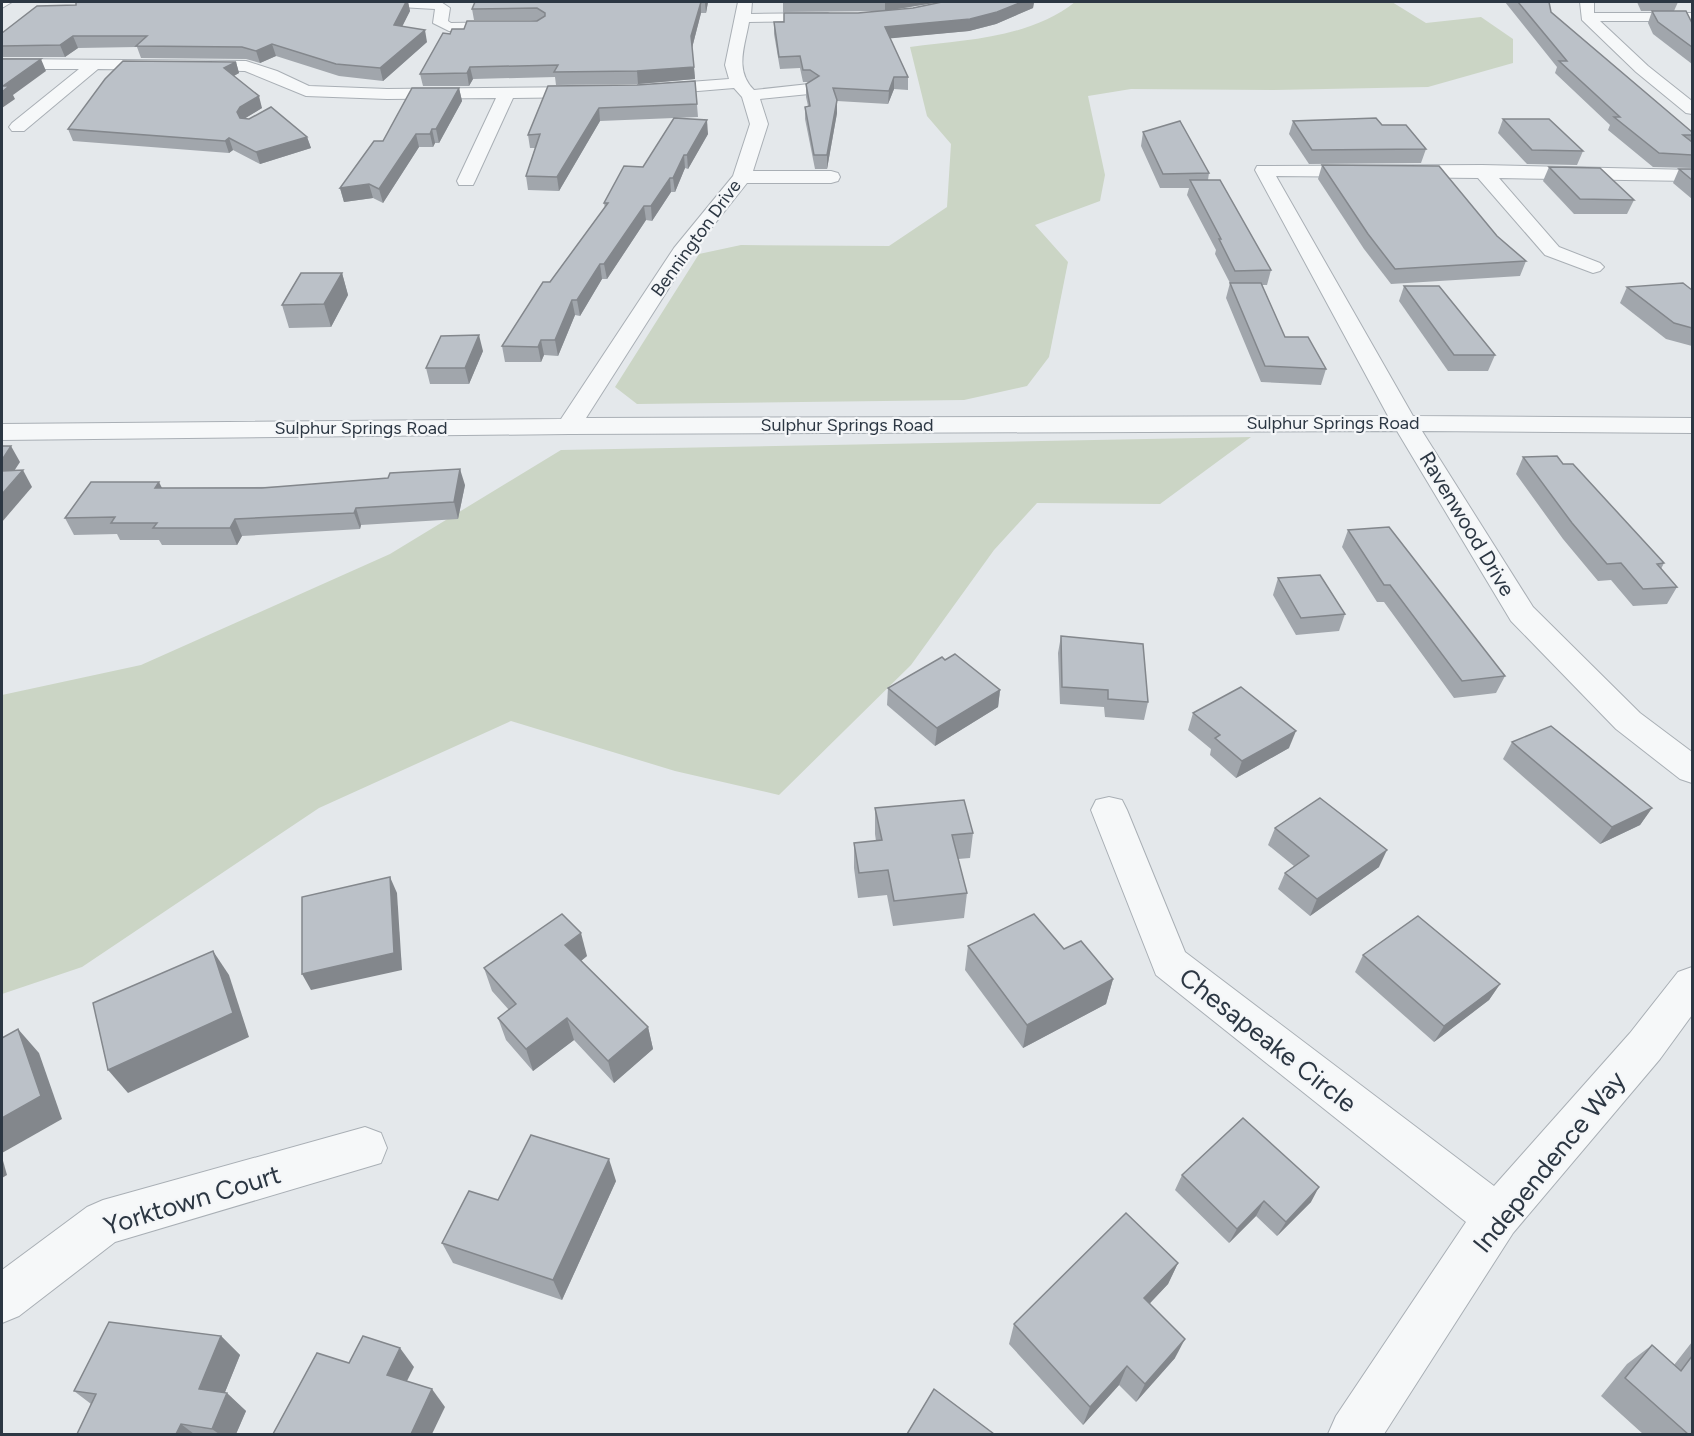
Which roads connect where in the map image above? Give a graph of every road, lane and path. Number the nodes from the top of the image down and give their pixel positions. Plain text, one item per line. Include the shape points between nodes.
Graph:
1 (382, 2) edge
2 (1587, 9) edge
3 (744, 10) edge
4 (848, 17) edge
5 (1692, 17) edge
6 (528, 26) edge
7 (2, 64) edge
8 (95, 64) junction
9 (744, 89) junction
10 (809, 89) edge
11 (638, 91) edge
12 (306, 92) junction
13 (602, 92) edge
14 (507, 93) junction
15 (288, 102) dead end
16 (1692, 109) edge
17 (18, 127) dead end
18 (1482, 171) junction
19 (1692, 175) edge
20 (742, 177) junction
21 (831, 177) dead end
22 (466, 181) dead end
23 (1593, 267) dead end
24 (1405, 423) junction
25 (1692, 425) edge
26 (569, 426) junction
27 (2, 432) edge
28 (1692, 770) edge
29 (1109, 810) dead end
30 (1692, 984) edge
31 (365, 1148) dead end
32 (1497, 1217) junction
33 (2, 1299) edge
34 (1354, 1434) edge

1 - 6 street via 438,5 444,12 440,24 448,27
2 - 5 street
2 - 16 street via 1642,69
3 - 4 street
3 - 9 street, Bennington Drive via 733,65
7 - 8 street
8 - 12 street via 246,66
8 - 17 street
9 - 10 street
9 - 11 street
9 - 20 street, Bennington Drive via 759,124
12 - 14 street
12 - 15 street
13 - 14 street
14 - 22 street
18 - 19 street
18 - 23 street via 1552,251
18 - 24 street, Ravenwood Drive via 1264,170
20 - 21 street
20 - 26 street, Bennington Drive via 681,252
24 - 25 street, Sulphur Springs Road
24 - 26 street, Sulphur Springs Road
24 - 28 street, Ravenwood Drive via 1522,614 1628,721
26 - 27 street, Sulphur Springs Road
29 - 32 street, Chesapeake Circle via 1170,963
30 - 32 street, Independence Way via 1645,1046
31 - 33 street, Yorktown Court via 103,1223
32 - 34 street, Independence Way

